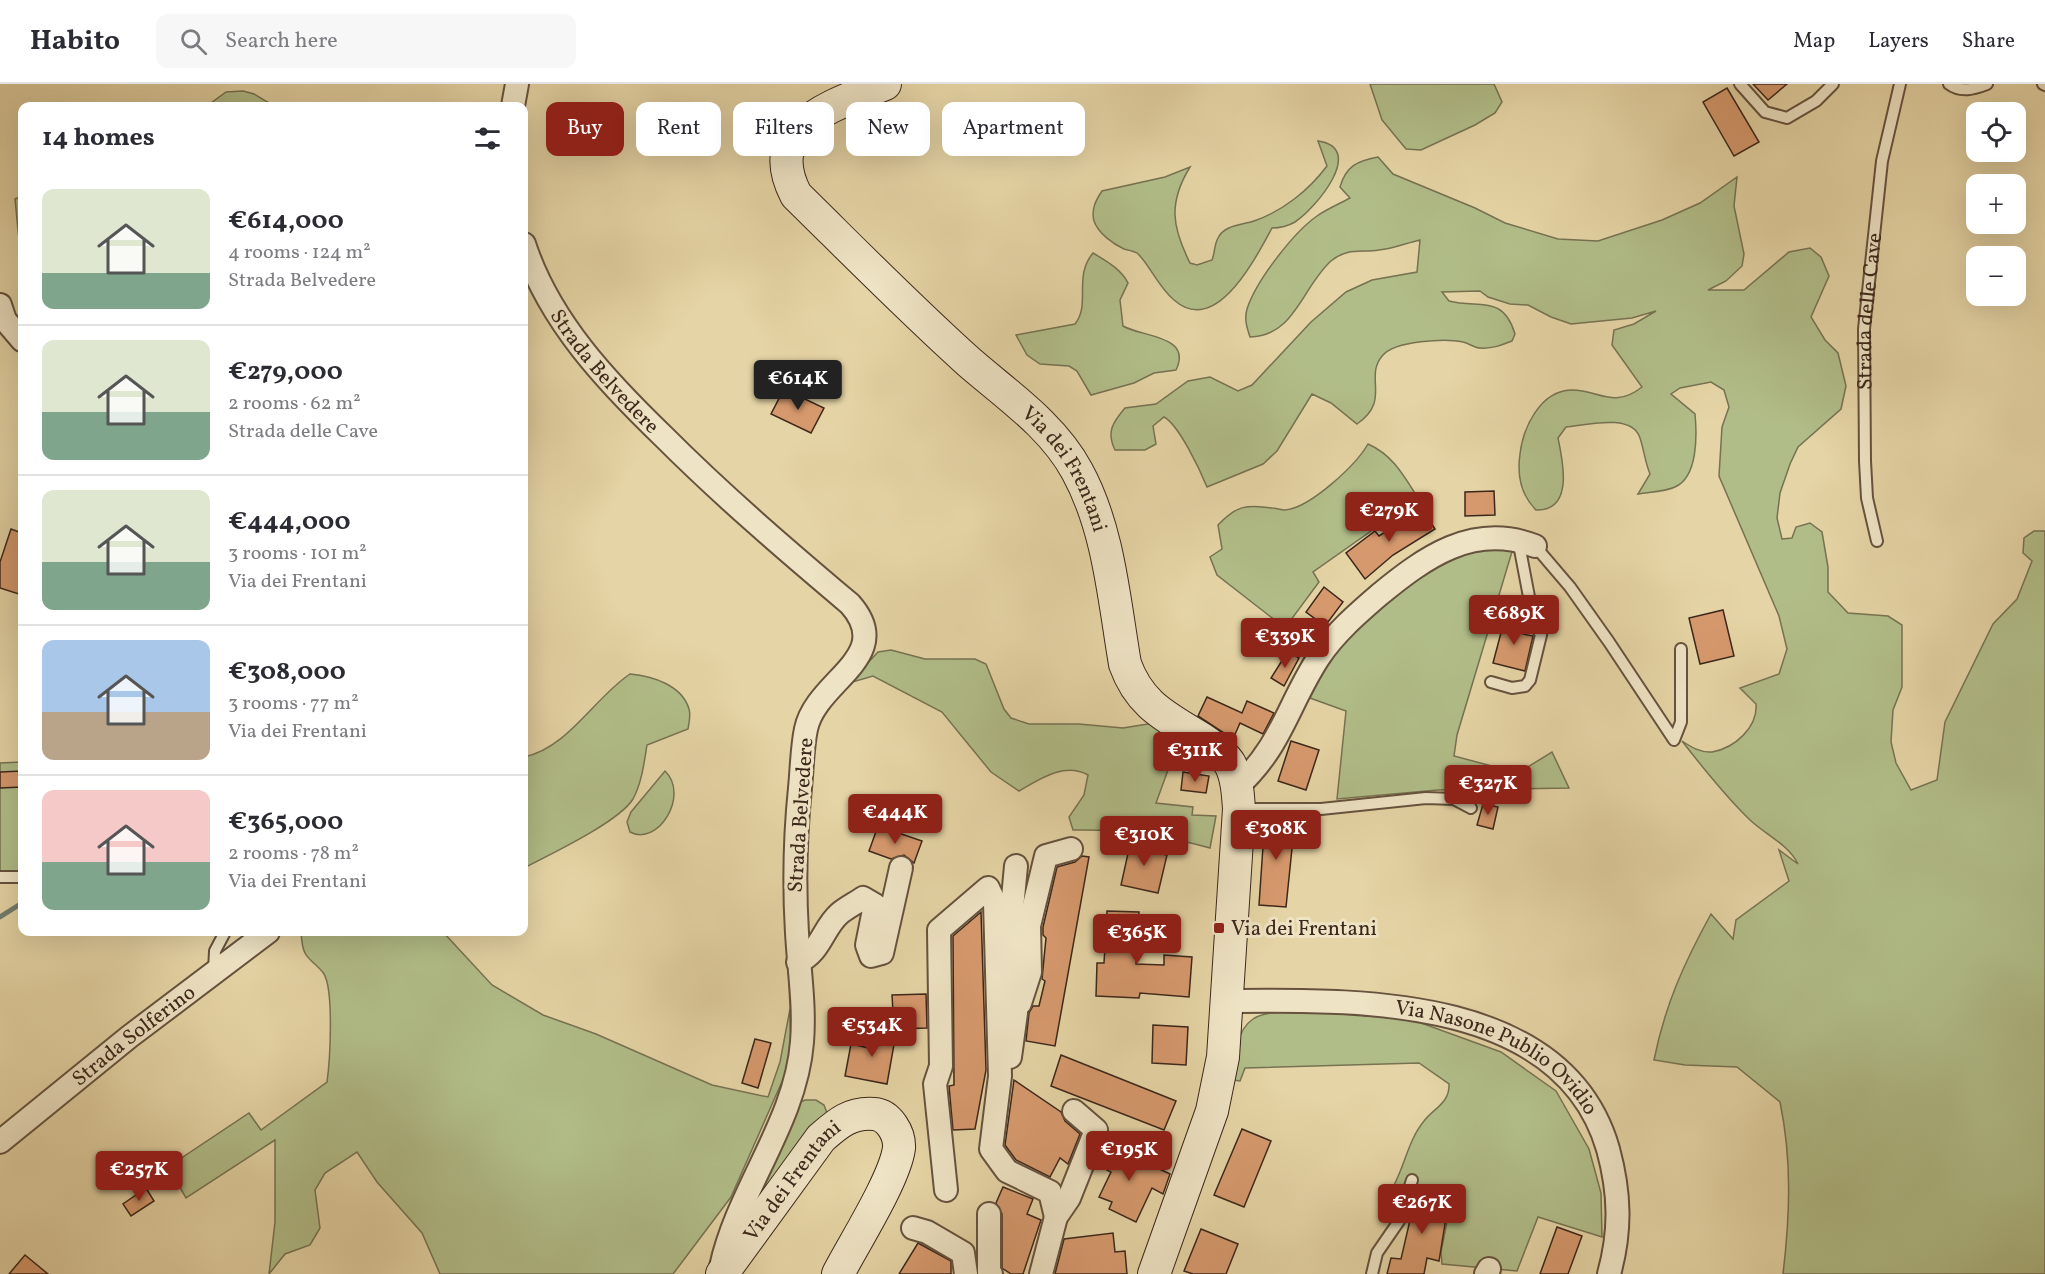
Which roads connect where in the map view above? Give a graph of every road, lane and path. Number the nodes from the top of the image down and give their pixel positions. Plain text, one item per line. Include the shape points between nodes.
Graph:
1 (517, 84) edge
2 (885, 84) edge
3 (1740, 84) edge
4 (1833, 84) edge
5 (1900, 84) edge
6 (1949, 84) edge
7 (1987, 84) edge
8 (514, 102) edge
9 (528, 253) edge
10 (0, 305) edge
11 (18, 335) edge
12 (1877, 541) dead end
13 (1526, 542) junction
14 (1681, 649) dead end
15 (1491, 682) dead end
16 (1238, 798) junction
17 (1472, 808) dead end
18 (1071, 849) dead end
19 (1016, 866) dead end
20 (901, 868) dead end
21 (0, 877) edge
22 (18, 877) edge
23 (223, 936) edge
24 (263, 936) edge
25 (798, 962) junction
26 (214, 972) junction
27 (1228, 1001) junction
28 (1016, 1013) junction
29 (1000, 1076) junction
30 (1074, 1111) dead end
31 (0, 1142) edge
32 (1412, 1180) dead end
33 (946, 1190) dead end
34 (989, 1214) dead end
35 (1056, 1218) junction
36 (913, 1228) dead end
37 (721, 1274) edge
38 (838, 1274) edge
39 (966, 1274) edge
40 (991, 1274) edge
41 (1041, 1274) edge
42 (1154, 1274) edge
43 (1372, 1274) edge
44 (1609, 1274) edge

1 - 8 street
2 - 16 main road, Via dei Frentani via 832,107 801,126 787,147 790,184 796,195 908,304 1036,419 1071,461 1090,496 1101,530 1132,684 1149,705 1210,744 1228,761
3 - 4 lane via 1765,112 1787,118 1816,101
5 - 12 lane, Strada delle Cave via 1882,161 1864,329 1867,498
6 - 7 lane via 1955,89
9 - 25 street, Strada Belvedere via 550,302 592,361 639,413 716,489 850,604 863,623 863,651 823,696 806,726 794,855
10 - 11 street via 5,320
13 - 14 lane via 1563,579 1674,741 1681,722
13 - 15 lane via 1534,623 1540,636 1530,680 1525,686 1512,688
13 - 16 street via 1481,540 1458,544 1419,562 1349,620 1319,657 1274,744
16 - 17 lane via 1321,809 1426,798 1454,799
16 - 27 main road, Via dei Frentani
18 - 28 street via 1046,856 1029,926 1030,972
19 - 28 street via 1010,930
20 - 25 street via 882,953 871,956 867,945 874,905 864,898 837,915 824,939
21 - 22 lane
23 - 26 lane via 215,951
24 - 26 street, Strada Solferino
25 - 37 street, Strada Belvedere via 802,1042 795,1083 738,1210
26 - 31 street, Strada Solferino
27 - 42 main road, Via dei Frentani via 1223,1057 1212,1111
27 - 44 street, Via Nasone Publio Ovidio via 1318,1000 1415,1008 1481,1026 1546,1059 1584,1098 1606,1142 1619,1200 1619,1226
28 - 29 street via 1009,1067
29 - 33 street via 995,903 988,888 939,930 941,1066 935,1084
29 - 35 street via 991,1149 1006,1171 1050,1192
30 - 35 street via 1096,1130 1069,1198
32 - 43 lane via 1399,1221 1377,1253
34 - 40 street
35 - 41 street
36 - 39 street via 963,1253
37 - 38 main road, Via dei Frentani via 821,1138 854,1115 876,1114 896,1132 899,1146 894,1166

